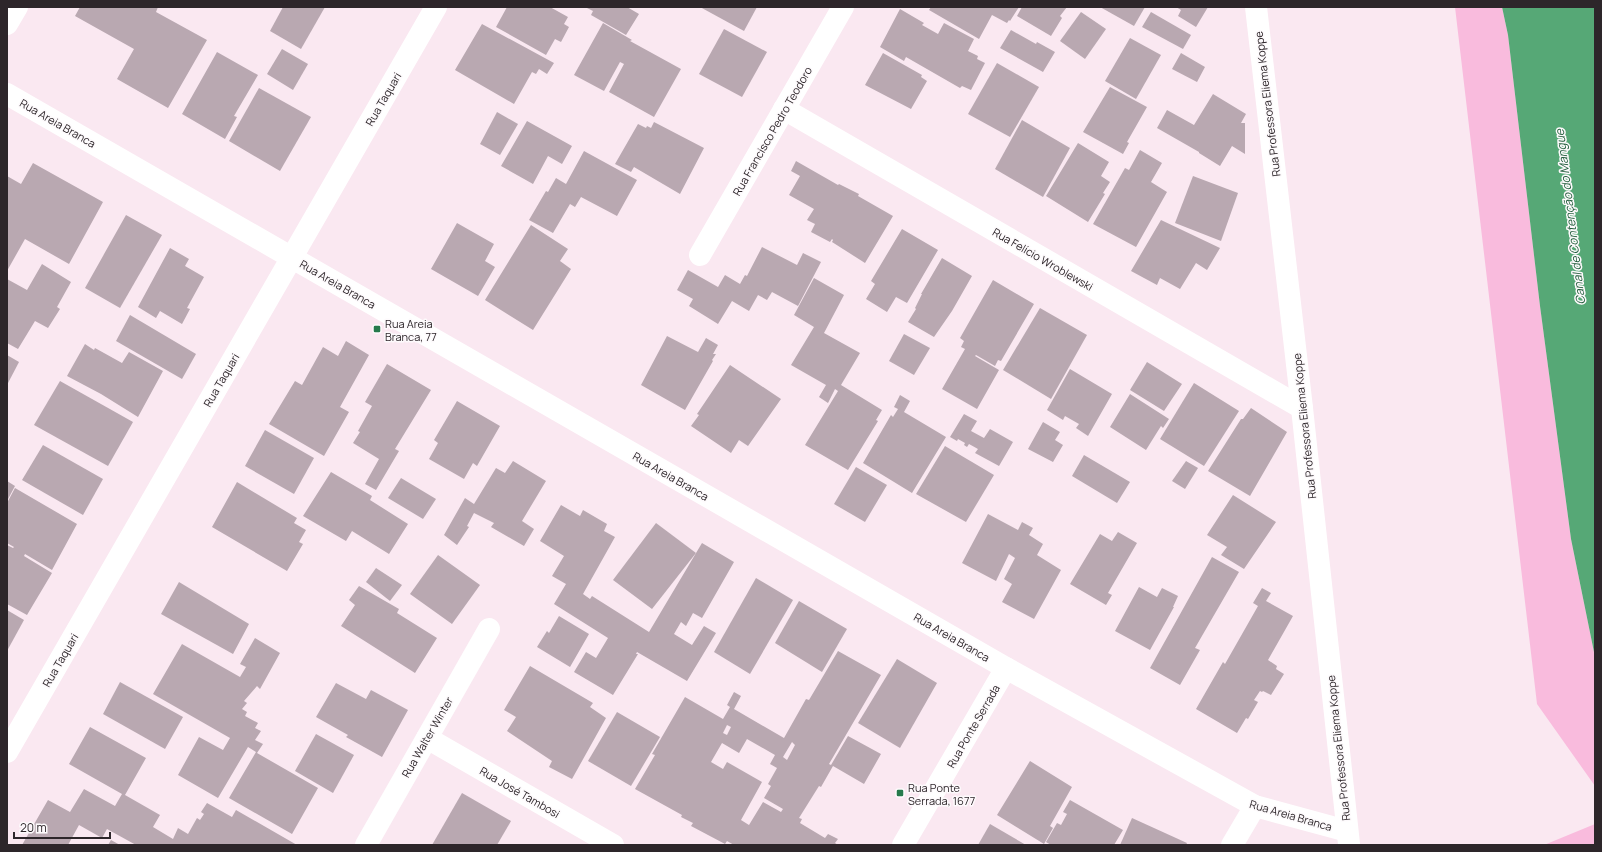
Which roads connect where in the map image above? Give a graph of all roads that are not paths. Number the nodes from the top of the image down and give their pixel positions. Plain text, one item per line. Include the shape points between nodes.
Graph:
1 (17, 7) edge
2 (436, 7) edge
3 (843, 7) edge
4 (1256, 7) edge
5 (7, 24) edge
6 (7, 94) edge
7 (784, 109) junction
8 (700, 255) dead end
9 (292, 258) junction
10 (1302, 408) junction
11 (489, 629) dead end
12 (1006, 668) junction
13 (427, 738) junction
14 (7, 752) edge
15 (1254, 806) junction
16 (1348, 838) edge
17 (366, 845) edge
18 (613, 845) edge
19 (903, 845) edge
20 (1232, 845) edge

1 - 5 street
2 - 9 street, Rua Taquari
3 - 7 street, Rua Francisco Pedro Teodoro
4 - 10 street, Rua Professora Eliema Koppe
6 - 9 street, Rua Areia Branca
7 - 8 street, Rua Francisco Pedro Teodoro
7 - 10 street, Rua Felício Wroblewski
9 - 12 street, Rua Areia Branca
9 - 14 street, Rua Taquari
10 - 16 street, Rua Professora Eliema Koppe
11 - 13 street, Rua Walter Winter
12 - 15 street, Rua Areia Branca
12 - 19 street, Rua Ponte Serrada
13 - 17 street, Rua Walter Winter
13 - 18 street, Rua José Tambosi
15 - 16 street, Rua Areia Branca
15 - 20 street

